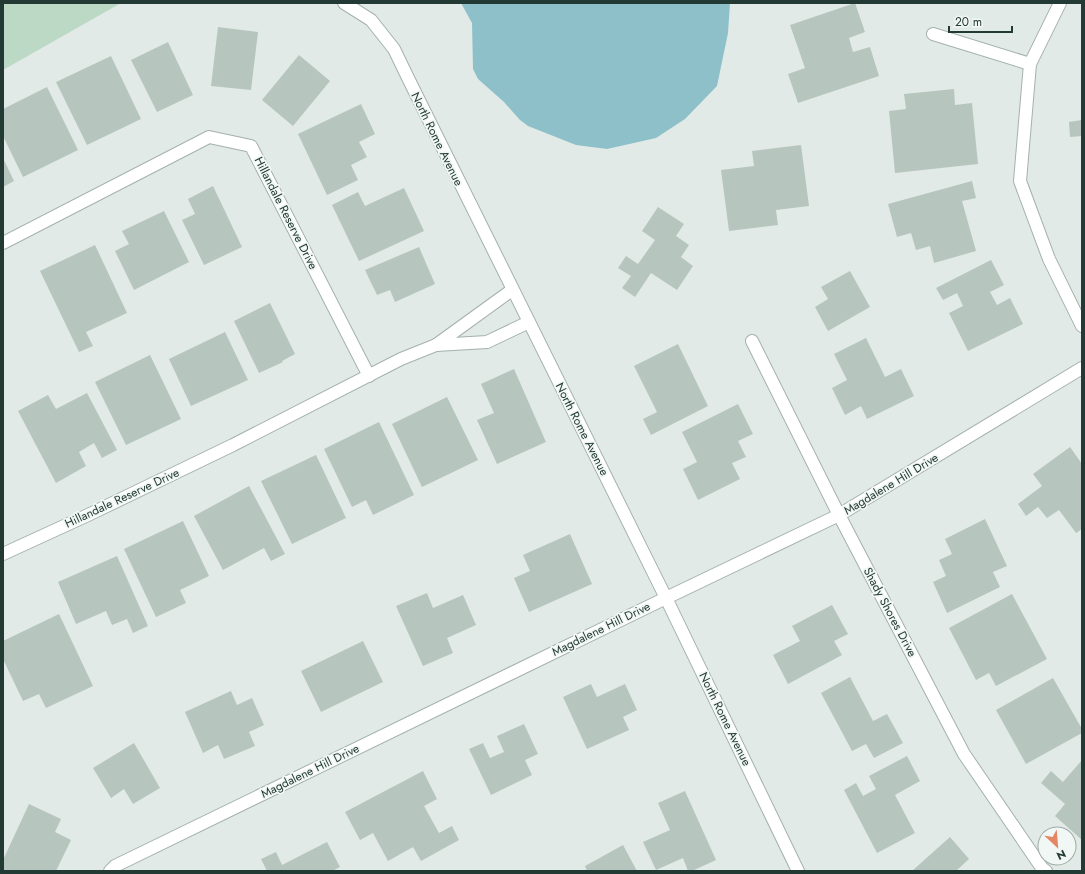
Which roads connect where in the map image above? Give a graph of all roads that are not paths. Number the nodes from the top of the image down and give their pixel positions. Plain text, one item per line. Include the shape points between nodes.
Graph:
1 (344, 3) edge
2 (1060, 3) edge
3 (933, 34) dead end
4 (1030, 64) junction
5 (3, 243) edge
6 (512, 290) junction
7 (528, 322) junction
8 (1082, 326) edge
9 (752, 341) dead end
10 (436, 345) junction
11 (1082, 368) edge
12 (369, 376) junction
13 (839, 515) junction
14 (3, 554) edge
15 (666, 598) junction
16 (110, 871) edge
17 (798, 871) edge
18 (1046, 871) edge

1 - 6 street, North Rome Avenue via 371,20 394,49
2 - 4 street
3 - 4 street
4 - 8 street via 1020,181 1049,259
5 - 12 street, Hillandale Reserve Drive via 209,137 251,146
6 - 7 street, North Rome Avenue
6 - 10 street, Hillandale Reserve Drive
7 - 10 street, Hillandale Reserve Drive via 487,342
7 - 15 street, North Rome Avenue
9 - 13 street, Shady Shores Drive
10 - 12 street, Hillandale Reserve Drive via 400,359
11 - 13 street, Magdalene Hill Drive
12 - 14 street, Hillandale Reserve Drive via 233,445
13 - 15 street, Magdalene Hill Drive
13 - 18 street, Shady Shores Drive via 964,754
15 - 16 street, Magdalene Hill Drive via 115,866
15 - 17 street, North Rome Avenue

